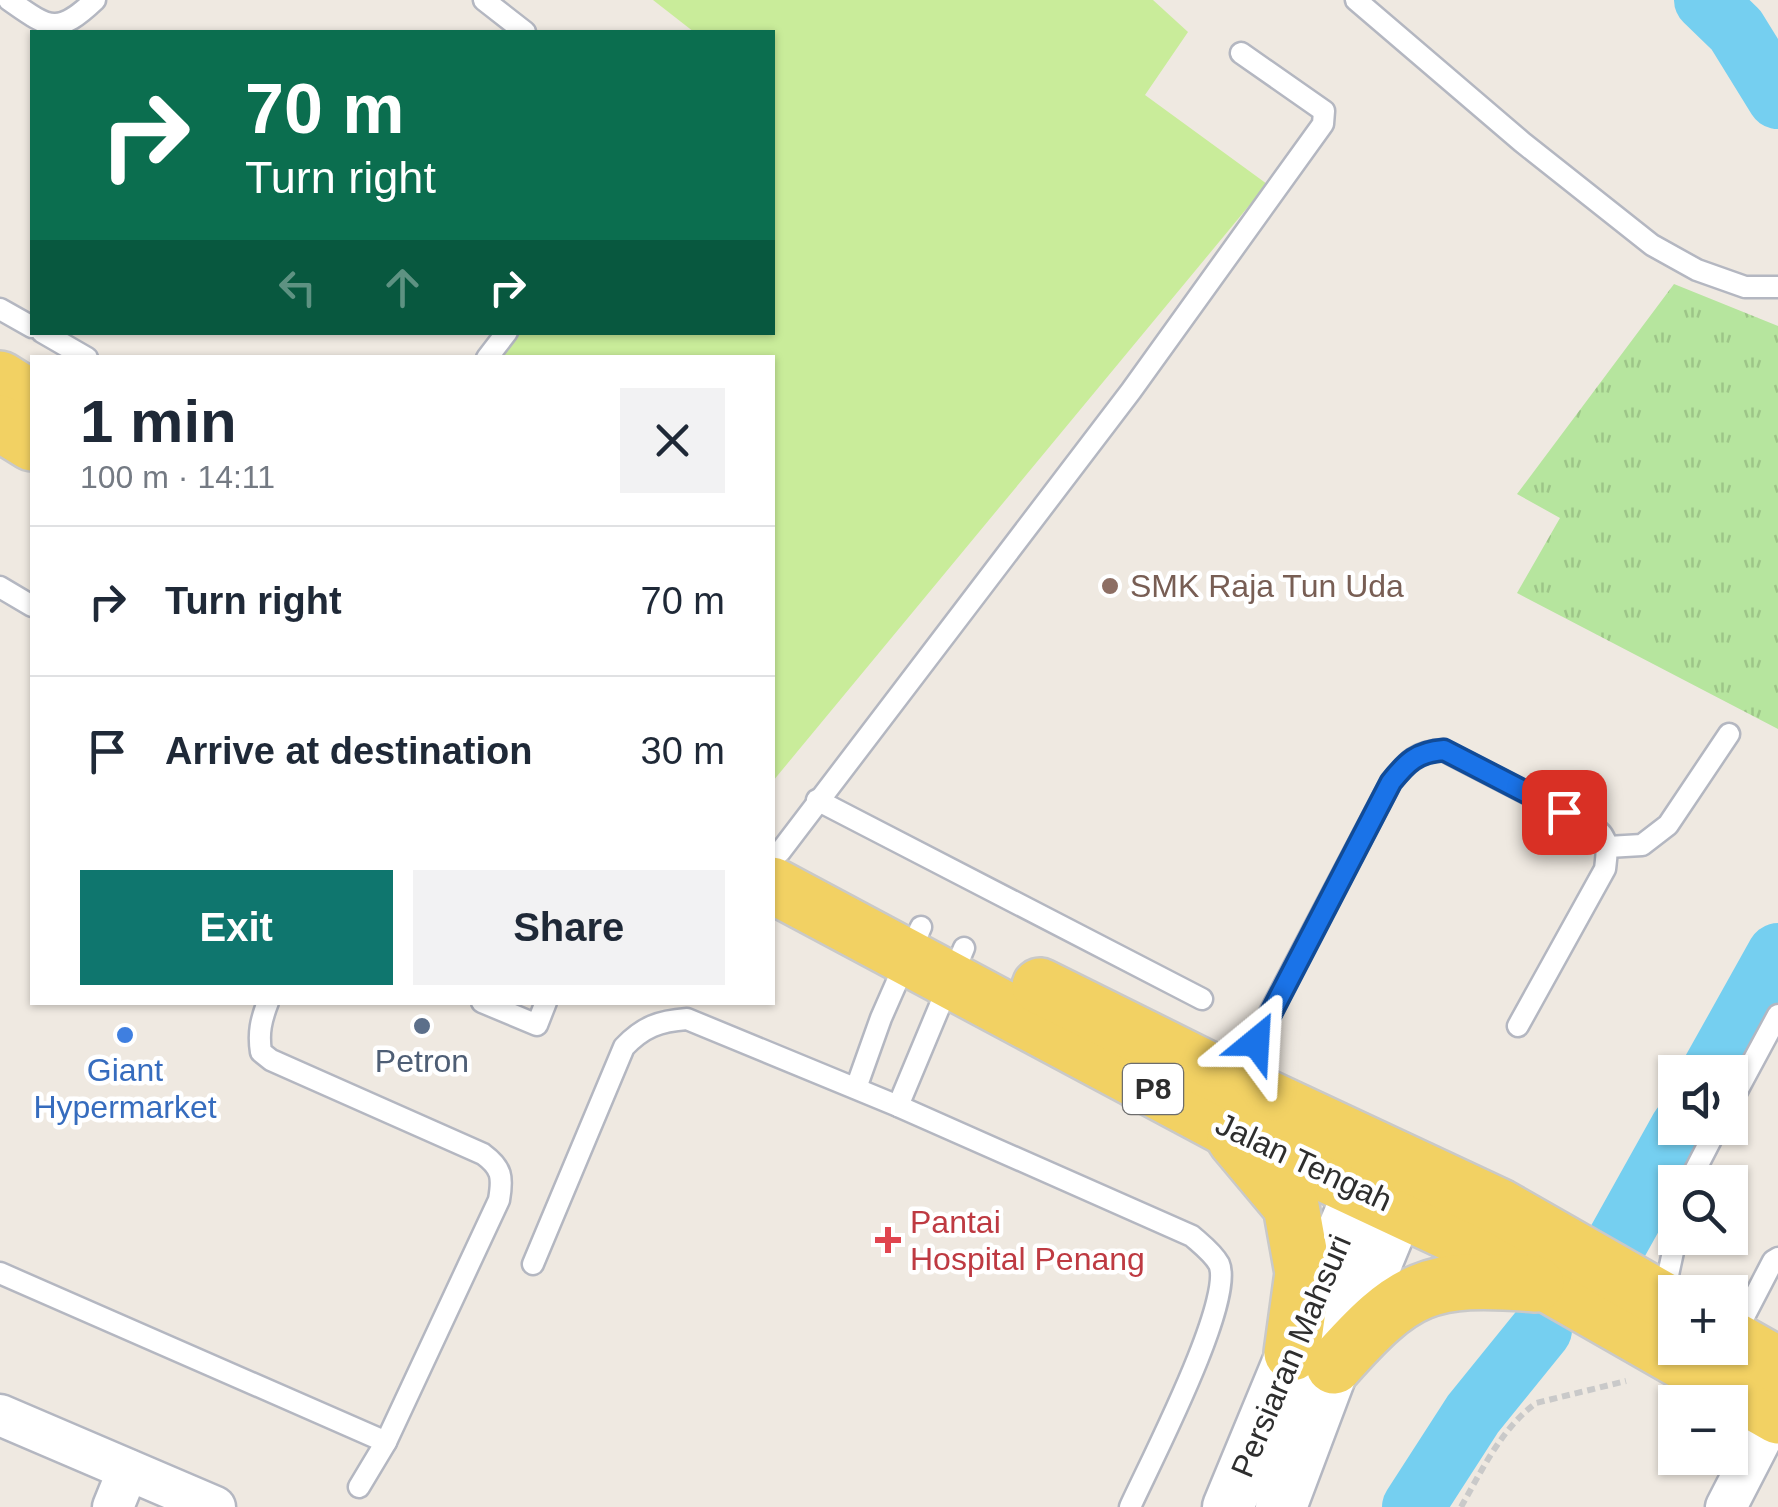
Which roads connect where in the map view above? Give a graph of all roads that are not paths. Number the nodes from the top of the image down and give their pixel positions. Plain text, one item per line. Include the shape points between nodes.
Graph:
1 (9, 0) edge
2 (95, 0) edge
3 (484, 0) edge
4 (1356, 0) edge
5 (523, 30) edge
6 (1240, 54) dead end
7 (1778, 287) edge
8 (0, 310) edge
9 (30, 326) edge
10 (47, 335) edge
11 (82, 355) edge
12 (0, 379) edge
13 (30, 399) edge
14 (0, 423) edge
15 (30, 442) edge
16 (0, 587) edge
17 (30, 605) edge
18 (1729, 734) dead end
19 (817, 800) junction
20 (1608, 847) junction
21 (775, 862) edge
22 (936, 953) junction
23 (1202, 1000) dead end
24 (267, 1005) edge
25 (489, 1005) edge
26 (545, 1005) edge
27 (1778, 1016) edge
28 (1518, 1026) dead end
29 (1748, 1071) edge
30 (856, 1088) junction
31 (1228, 1104) junction
32 (898, 1106) junction
33 (1388, 1178) junction
34 (1778, 1258) edge
35 (533, 1264) dead end
36 (0, 1273) edge
37 (1549, 1285) junction
38 (1658, 1297) edge
39 (1313, 1359) junction
40 (1739, 1368) edge
41 (0, 1415) edge
42 (386, 1442) junction
43 (128, 1470) junction
44 (359, 1486) dead end
45 (113, 1507) edge
46 (215, 1507) edge
47 (1130, 1507) edge
48 (1228, 1507) edge
49 (1281, 1507) edge
50 (1726, 1507) edge

1 - 2 lane via 51,26 73,21
3 - 5 lane
4 - 7 lane via 1652,245 1745,287
6 - 19 lane via 1324,112 1323,124 1131,391
8 - 9 lane
10 - 11 lane
12 - 13 main road
14 - 15 main road
16 - 17 lane
18 - 20 lane via 1668,825 1642,845
19 - 21 lane
19 - 23 lane
20 - 28 lane via 1604,870
20 - 31 lane via 1602,833 1578,819 1444,750 1422,751 1391,782
21 - 22 main road, Jalan Tengah / P8
22 - 30 lane via 881,1018
22 - 31 main road, Jalan Tengah / P8
22 - 32 lane
24 - 42 lane via 259,1042 271,1060 483,1154 502,1173 499,1200
25 - 26 lane via 536,1025
27 - 29 lane
30 - 32 lane
30 - 35 lane via 686,1019 640,1030 624,1047
31 - 33 main road, Jalan Tengah / P8
31 - 39 main road via 1292,1206
32 - 47 lane via 1192,1236 1220,1265 1222,1289 1208,1334
33 - 37 main road, Jalan Tengah / P8
33 - 38 main road, Jalan Tengah / P8 via 1500,1207
33 - 39 street, Persiaran Mahsuri
34 - 40 lane
36 - 42 lane
37 - 39 main road via 1452,1281 1406,1297
37 - 40 main road, Jalan Tengah / P8
39 - 48 street, Persiaran Mahsuri
39 - 49 street, Persiaran Mahsuri
40 - 50 street
41 - 43 street
42 - 44 lane
43 - 45 street
43 - 46 street

